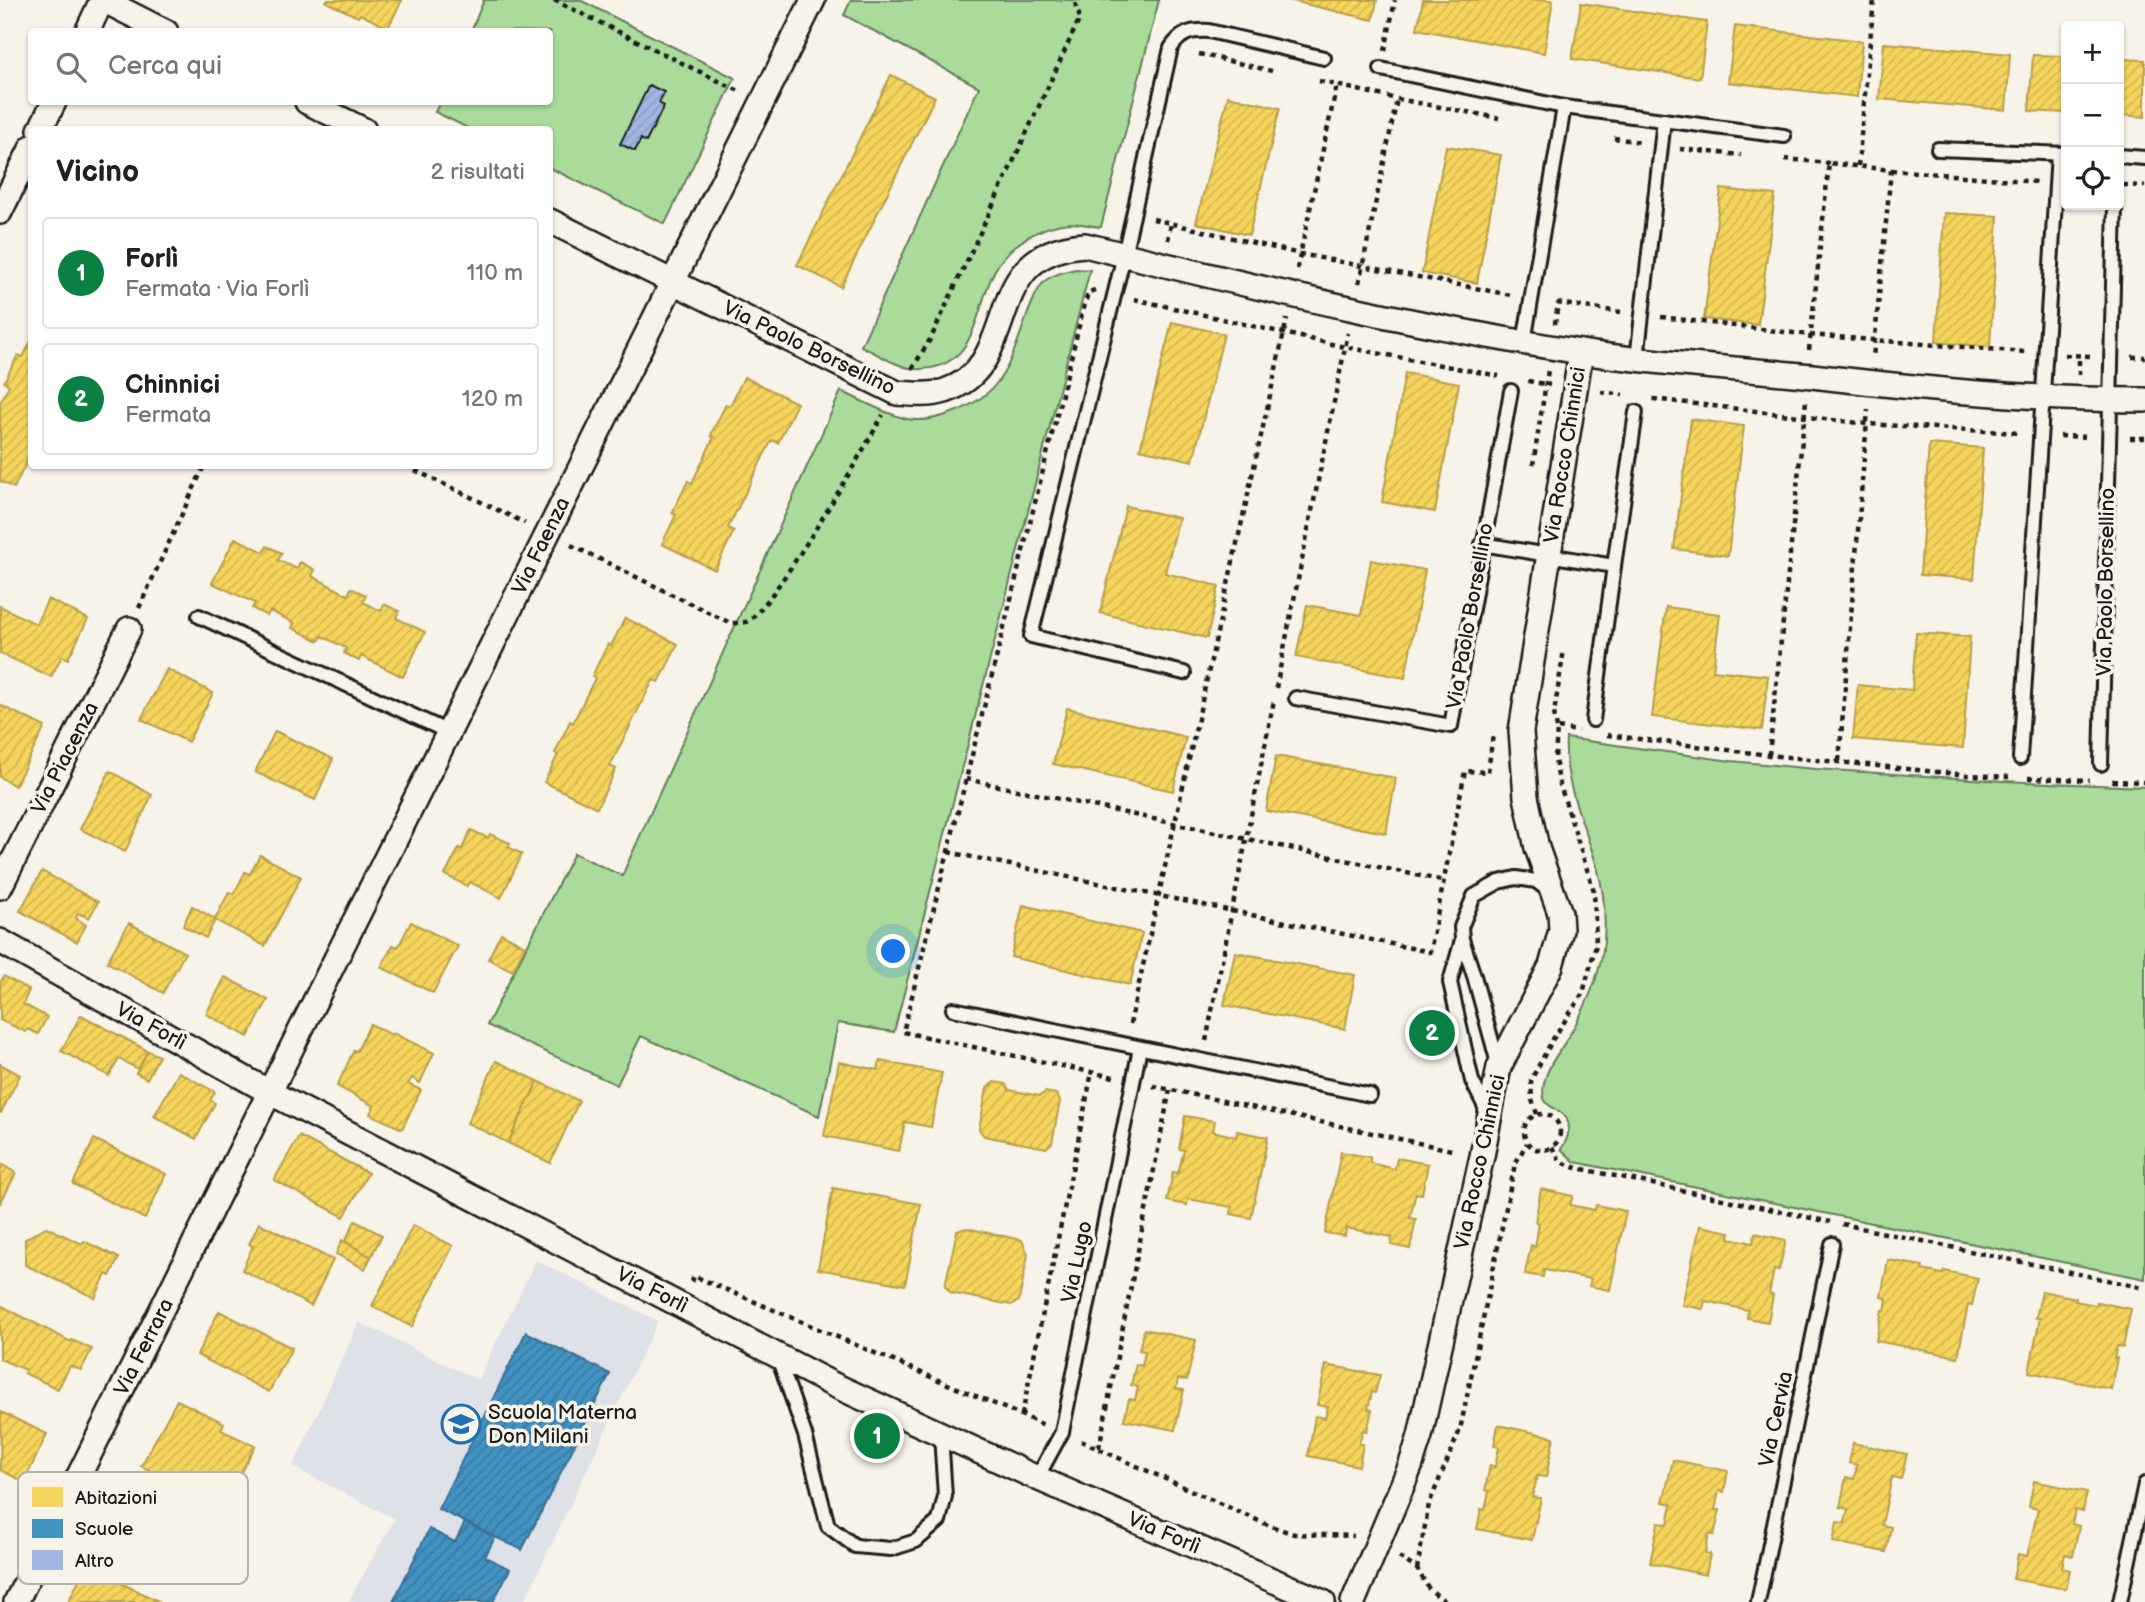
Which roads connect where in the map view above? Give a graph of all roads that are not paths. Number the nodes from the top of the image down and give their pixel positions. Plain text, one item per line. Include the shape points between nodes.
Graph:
1 (103, 0) edge
2 (813, 0) edge
3 (89, 28) edge
4 (158, 28) edge
5 (1324, 58) dead end
6 (1381, 69) dead end
7 (52, 105) edge
8 (313, 105) edge
9 (1564, 107) junction
10 (1664, 120) junction
11 (42, 126) edge
12 (356, 126) edge
13 (1784, 136) dead end
14 (1938, 149) dead end
15 (2061, 154) edge
16 (28, 155) edge
17 (2124, 156) edge
18 (2145, 158) edge
19 (2061, 159) edge
20 (2115, 210) edge
21 (0, 212) edge
22 (553, 222) edge
23 (1124, 255) junction
24 (672, 282) junction
25 (1524, 342) junction
26 (1581, 352) junction
27 (1637, 359) junction
28 (1511, 391) dead end
29 (2042, 397) junction
30 (2110, 400) junction
31 (2145, 400) edge
32 (1636, 412) dead end
33 (1482, 544) junction
34 (1549, 557) junction
35 (1614, 566) junction
36 (199, 616) dead end
37 (129, 629) road end
38 (1184, 673) dead end
39 (1296, 698) dead end
40 (1594, 727) road end
41 (448, 732) junction
42 (2020, 758) dead end
43 (2101, 764) dead end
44 (0, 887) edge
45 (1555, 895) junction
46 (1462, 939) junction
47 (0, 941) edge
48 (953, 1009) dead end
49 (1140, 1048) junction
50 (1499, 1067) junction
51 (271, 1093) junction
52 (1370, 1095) dead end
53 (1490, 1118) junction
54 (1832, 1244) dead end
55 (778, 1357) junction
56 (941, 1435) junction
57 (81, 1472) edge
58 (1037, 1478) junction
59 (2145, 1484) edge
60 (25, 1584) edge
61 (16, 1602) edge
62 (1323, 1602) edge
63 (1353, 1602) edge
64 (1758, 1602) edge
65 (2120, 1602) edge

1 - 3 street
1 - 4 street
2 - 24 street, Via Faenza
5 - 23 lane via 1209,31 1195,30 1177,39 1171,48
6 - 9 lane
7 - 11 street
8 - 12 street
9 - 10 lane
9 - 25 lane
10 - 13 lane
10 - 27 lane
14 - 15 lane
16 - 21 street
17 - 18 lane
19 - 29 lane
20 - 30 lane, Via Paolo Borsellino
22 - 24 street, Via Paolo Borsellino
23 - 24 street, Via Paolo Borsellino via 1085,245 1050,252 1036,260 1022,272 979,369 945,391 924,395 897,393
23 - 25 street, Via Paolo Borsellino via 1291,295
23 - 38 lane via 1031,636
24 - 41 street, Via Faenza
25 - 26 street, Via Paolo Borsellino
26 - 27 street, Via Paolo Borsellino
26 - 34 street, Via Rocco Chinnici
27 - 29 street, Via Paolo Borsellino
28 - 33 lane, Via Paolo Borsellino
29 - 30 street, Via Paolo Borsellino
29 - 42 lane
30 - 31 street, Via Paolo Borsellino
30 - 43 lane, Via Paolo Borsellino
32 - 35 lane
33 - 34 lane
33 - 39 lane, Via Paolo Borsellino via 1451,726
34 - 35 lane, Via Rocco Chinnici
34 - 45 street, Via Rocco Chinnici via 1521,731 1526,797 1537,848
35 - 40 lane
36 - 41 lane
37 - 44 street, Via Piacenza
41 - 51 street, Via Faenza
45 - 46 lane via 1536,881 1516,878 1499,882 1474,896 1461,927
45 - 50 street, Via Rocco Chinnici via 1561,930 1551,966
46 - 50 lane
46 - 53 lane via 1450,982 1472,1081
47 - 51 street, Via Forlì
48 - 49 lane
49 - 52 lane
49 - 58 lane, Via Lugo via 1062,1432
50 - 53 street, Via Rocco Chinnici
51 - 55 street, Via Forlì
51 - 57 street, Via Ferrara
53 - 63 street, Via Rocco Chinnici via 1420,1436
54 - 64 lane, Via Cervia
55 - 56 street, Via Forlì
55 - 56 lane via 828,1526 855,1546 891,1549 916,1541 939,1521 945,1496
56 - 58 street, Via Forlì
58 - 62 street, Via Forlì
59 - 65 lane
60 - 61 street, Via Ferrara

